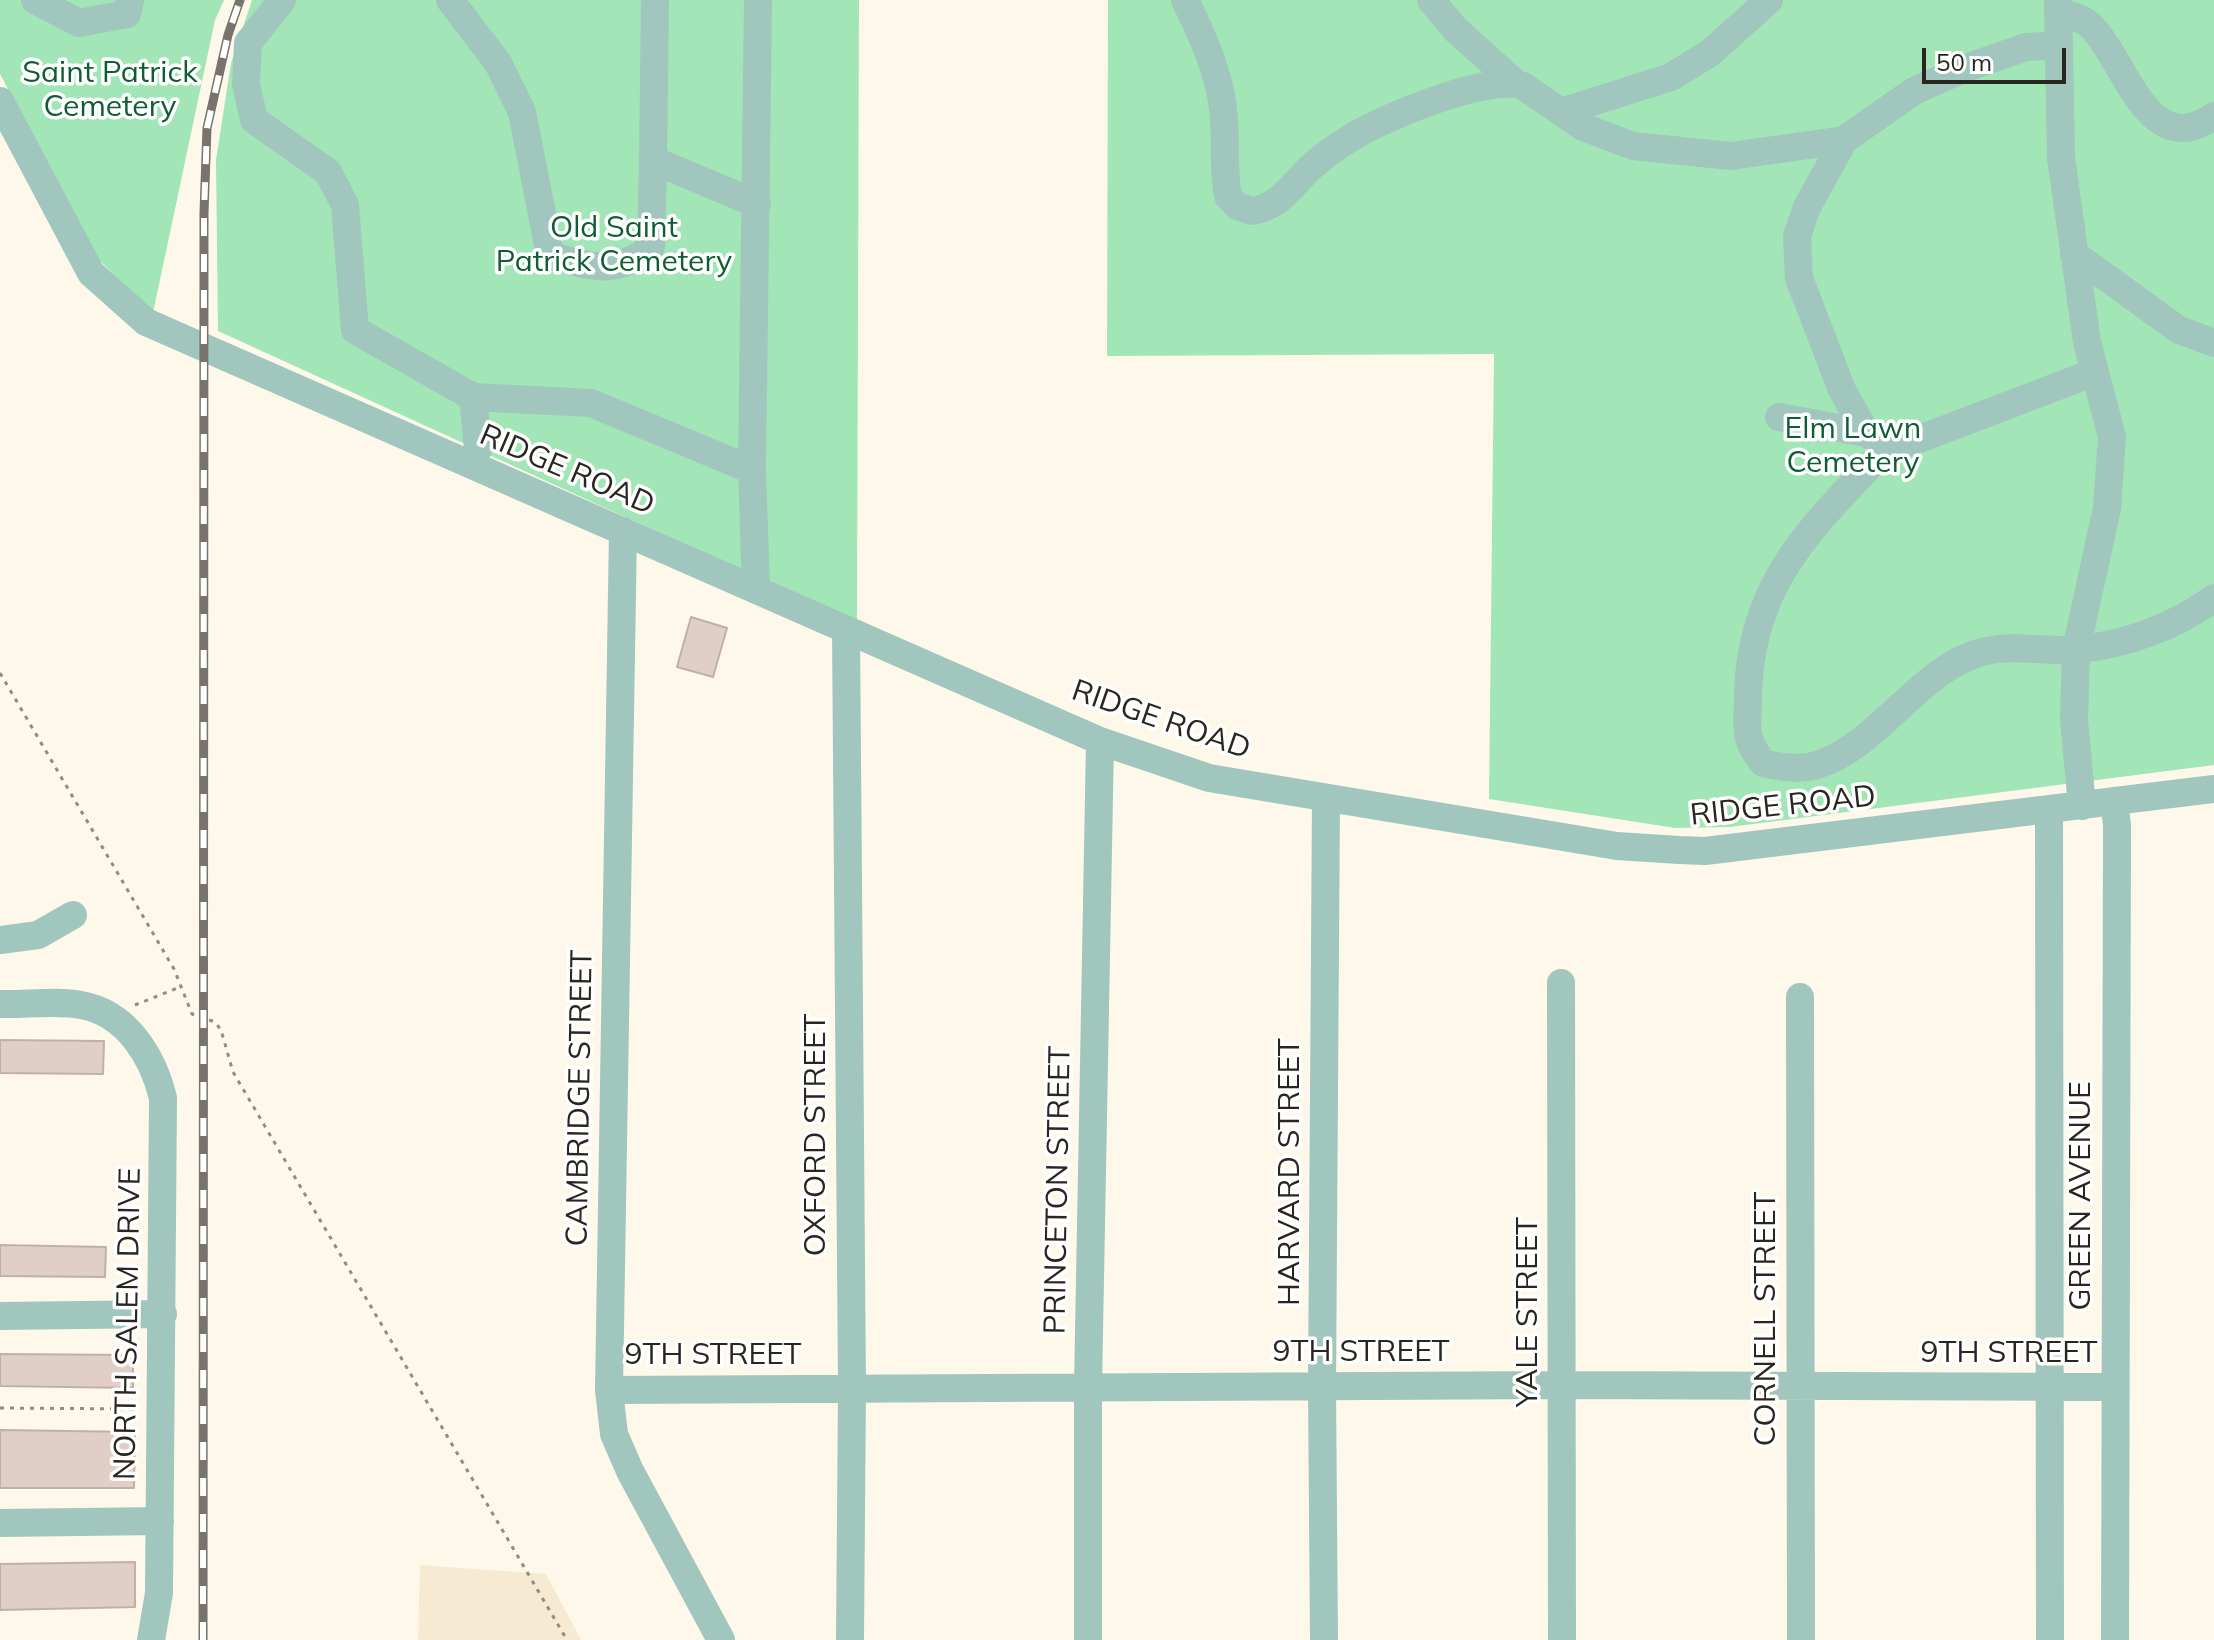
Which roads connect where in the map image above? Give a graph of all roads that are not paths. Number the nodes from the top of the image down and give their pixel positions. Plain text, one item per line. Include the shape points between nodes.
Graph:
1 (35, 0) edge
2 (130, 0) edge
3 (282, 0) edge
4 (450, 0) edge
5 (655, 0) edge
6 (758, 0) edge
7 (1185, 0) edge
8 (1431, 0) edge
9 (1769, 0) edge
10 (2058, 6) edge
11 (2059, 45) junction
12 (1515, 83) junction
13 (0, 101) edge
14 (1561, 112) junction
15 (2214, 116) edge
16 (1844, 140) junction
17 (653, 160) junction
18 (757, 204) junction
19 (2074, 254) junction
20 (2214, 343) edge
21 (2095, 372) junction
22 (473, 397) junction
23 (1779, 417) dead end
24 (1878, 439) junction
25 (478, 450) dead end
26 (752, 470) junction
27 (623, 531) junction
28 (756, 590) junction
29 (2214, 598) edge
30 (846, 630) junction
31 (2076, 650) junction
32 (1100, 741) junction
33 (2214, 789) edge
34 (1326, 800) junction
35 (2114, 801) junction
36 (2082, 806) junction
37 (2049, 810) junction
38 (73, 915) dead end
39 (0, 940) edge
40 (1561, 983) dead end
41 (1800, 997) dead end
42 (0, 1004) edge
43 (163, 1314) junction
44 (0, 1316) edge
45 (1562, 1385) junction
46 (1088, 1386) junction
47 (1800, 1386) junction
48 (1322, 1387) junction
49 (2048, 1387) junction
50 (2113, 1387) junction
51 (852, 1388) junction
52 (609, 1390) junction
53 (160, 1521) junction
54 (0, 1523) edge
55 (151, 1640) edge
56 (721, 1640) edge
57 (850, 1640) edge
58 (1088, 1640) edge
59 (1324, 1640) edge
60 (1562, 1640) edge
61 (1801, 1640) edge
62 (2050, 1640) edge
63 (2115, 1640) edge

1 - 2 street via 79,23 127,14
3 - 22 street via 248,43 246,84 254,120 328,172 345,205 355,330
4 - 17 street via 498,63 522,112 550,255 589,267 633,263 651,247
5 - 17 street
6 - 18 street
7 - 12 street via 1215,73 1224,117 1228,196 1252,211 1280,200 1351,137 1433,100
8 - 12 street
9 - 14 street via 1710,53 1671,77
10 - 11 street
10 - 15 street via 2090,24 2135,97 2157,120 2180,128
11 - 16 street via 2026,47 1963,69 1914,91
11 - 19 street via 2061,158
12 - 14 street
13 - 27 street, RIDGE ROAD via 91,273 146,322
14 - 16 street via 1583,127 1633,146 1686,154 1731,156
16 - 24 street via 1797,236 1799,278 1842,390
17 - 18 street
18 - 26 street
19 - 20 street via 2179,330
19 - 21 street
21 - 24 street via 1909,443
21 - 31 street via 2112,437 2107,508
22 - 25 street
22 - 26 street via 591,403
23 - 24 street
24 - 31 street via 1809,528 1765,605 1749,674 1748,743 1763,763 1816,766 1843,752 1929,681 1986,650 2009,645
26 - 28 street
27 - 28 street, RIDGE ROAD
27 - 52 street, CAMBRIDGE STREET
28 - 30 street, RIDGE ROAD
29 - 31 street via 2162,627 2119,643
30 - 32 street, RIDGE ROAD
30 - 51 street, OXFORD STREET
31 - 36 street via 2074,720
32 - 34 street, RIDGE ROAD via 1209,778
32 - 46 street, PRINCETON STREET
33 - 35 street, RIDGE ROAD
34 - 37 street, RIDGE ROAD via 1617,846 1705,851
34 - 48 street, HARVARD STREET
35 - 36 street, RIDGE ROAD
35 - 50 street, GREEN AVENUE
36 - 37 street, RIDGE ROAD
37 - 49 street, GREEN AVENUE
38 - 39 street via 38,935
40 - 45 street, YALE STREET
41 - 47 street, CORNELL STREET
42 - 43 street, NORTH SALEM DRIVE via 81,1005 125,1013 148,1056 163,1098
43 - 44 street
43 - 53 street, NORTH SALEM DRIVE
45 - 47 street, 9TH STREET
45 - 48 street, 9TH STREET
45 - 60 street, YALE STREET
46 - 48 street, 9TH STREET
46 - 51 street, 9TH STREET
46 - 58 street, PRINCETON STREET
47 - 49 street, 9TH STREET
47 - 61 street, CORNELL STREET
48 - 59 street, HARVARD STREET
49 - 50 street, 9TH STREET
49 - 62 street, GREEN AVENUE
50 - 63 street, GREEN AVENUE
51 - 52 street, 9TH STREET
51 - 57 street, OXFORD STREET
52 - 56 street, CAMBRIDGE STREET via 614,1434 630,1471
53 - 54 street
53 - 55 street, NORTH SALEM DRIVE via 159,1593

